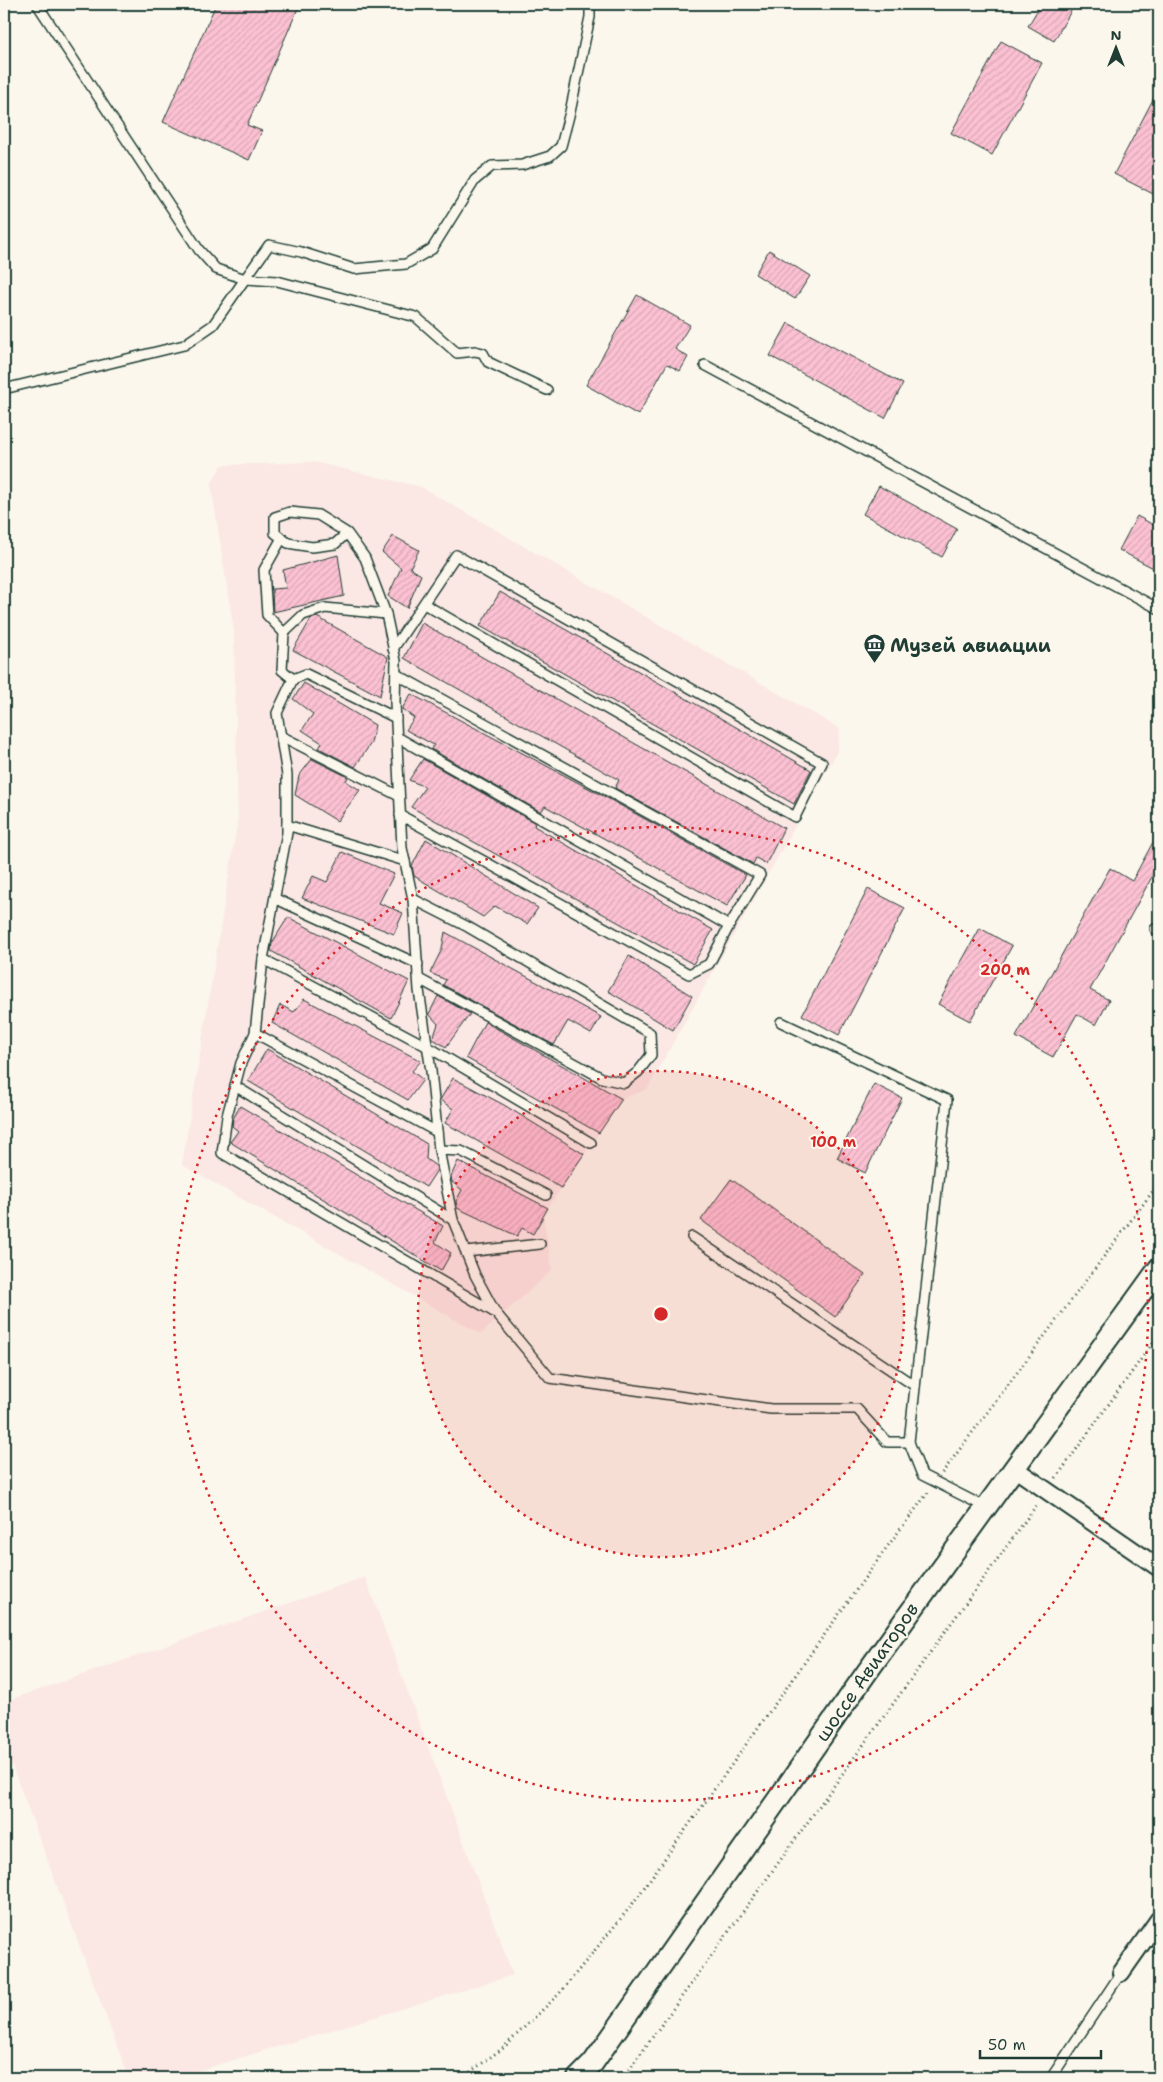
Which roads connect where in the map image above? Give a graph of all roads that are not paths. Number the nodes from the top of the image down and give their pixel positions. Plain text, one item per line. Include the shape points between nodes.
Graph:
1 (37, 4) edge
2 (590, 4) edge
3 (246, 278) junction
4 (705, 365) dead end
5 (4, 389) edge
6 (547, 390) dead end
7 (347, 533) junction
8 (282, 538) junction
9 (424, 604) junction
10 (1159, 609) edge
11 (386, 614) junction
12 (284, 633) junction
13 (393, 649) junction
14 (396, 674) junction
15 (293, 679) junction
16 (396, 718) junction
17 (281, 736) junction
18 (397, 737) junction
19 (399, 796) junction
20 (400, 815) junction
21 (287, 825) junction
22 (405, 861) junction
23 (276, 899) junction
24 (413, 899) junction
25 (729, 926) junction
26 (263, 959) junction
27 (418, 964) junction
28 (419, 978) junction
29 (781, 1022) dead end
30 (255, 1034) junction
31 (428, 1047) junction
32 (235, 1086) junction
33 (438, 1132) junction
34 (592, 1143) dead end
35 (439, 1150) junction
36 (546, 1195) dead end
37 (453, 1220) junction
38 (692, 1237) dead end
39 (540, 1244) dead end
40 (466, 1252) junction
41 (1159, 1268) edge
42 (495, 1312) junction
43 (916, 1386) junction
44 (909, 1442) junction
45 (1014, 1468) junction
46 (985, 1507) junction
47 (1159, 1568) edge
48 (1159, 1920) edge
49 (1121, 1973) joint
50 (578, 2078) edge
51 (1051, 2078) edge

1 - 3 lane via 199,250 216,269
2 - 3 lane via 570,112 561,146 550,156 522,165 492,166 475,180 432,249 406,264 354,269 269,245
3 - 5 lane via 213,325 184,345
3 - 6 lane via 276,281 416,317 457,354 475,351 483,354 488,362
4 - 10 lane
7 - 8 lane via 335,544 312,547 288,543
7 - 8 lane via 318,515 290,512 275,517 275,533
7 - 11 lane via 365,558
8 - 12 lane via 264,570 267,615
9 - 9 lane via 456,554 822,763 795,817
9 - 13 lane
11 - 12 lane via 325,608 303,615
11 - 13 lane
12 - 15 lane via 282,670
13 - 14 lane
14 - 16 lane
14 - 25 lane via 760,875
15 - 16 lane via 306,674
15 - 17 lane via 278,713
16 - 18 lane
17 - 19 lane
17 - 21 lane via 287,775
18 - 19 lane
18 - 25 lane
19 - 20 lane
20 - 22 lane
20 - 25 lane via 689,974 709,964
21 - 22 lane
21 - 23 lane
22 - 24 lane
23 - 26 lane
23 - 27 lane
24 - 27 lane
24 - 28 lane via 468,927 650,1034 650,1055 638,1072 624,1083 602,1078
26 - 30 lane
26 - 31 lane
27 - 28 lane
28 - 31 lane
29 - 43 lane via 947,1100
30 - 32 lane via 241,1063
30 - 33 lane
31 - 33 lane
31 - 34 lane
32 - 37 lane
32 - 42 lane via 222,1152
33 - 35 lane
35 - 36 lane via 461,1151
35 - 37 lane
37 - 40 lane
38 - 43 lane
39 - 40 lane
40 - 42 lane
41 - 45 street, шоссе Авиаторов
42 - 44 lane via 550,1378 771,1409 857,1409 887,1442
43 - 44 lane
44 - 46 lane via 922,1475
45 - 46 street, шоссе Авиаторов
45 - 47 street
46 - 50 street, шоссе Авиаторов via 593,2063
48 - 49 street
49 - 51 lane

